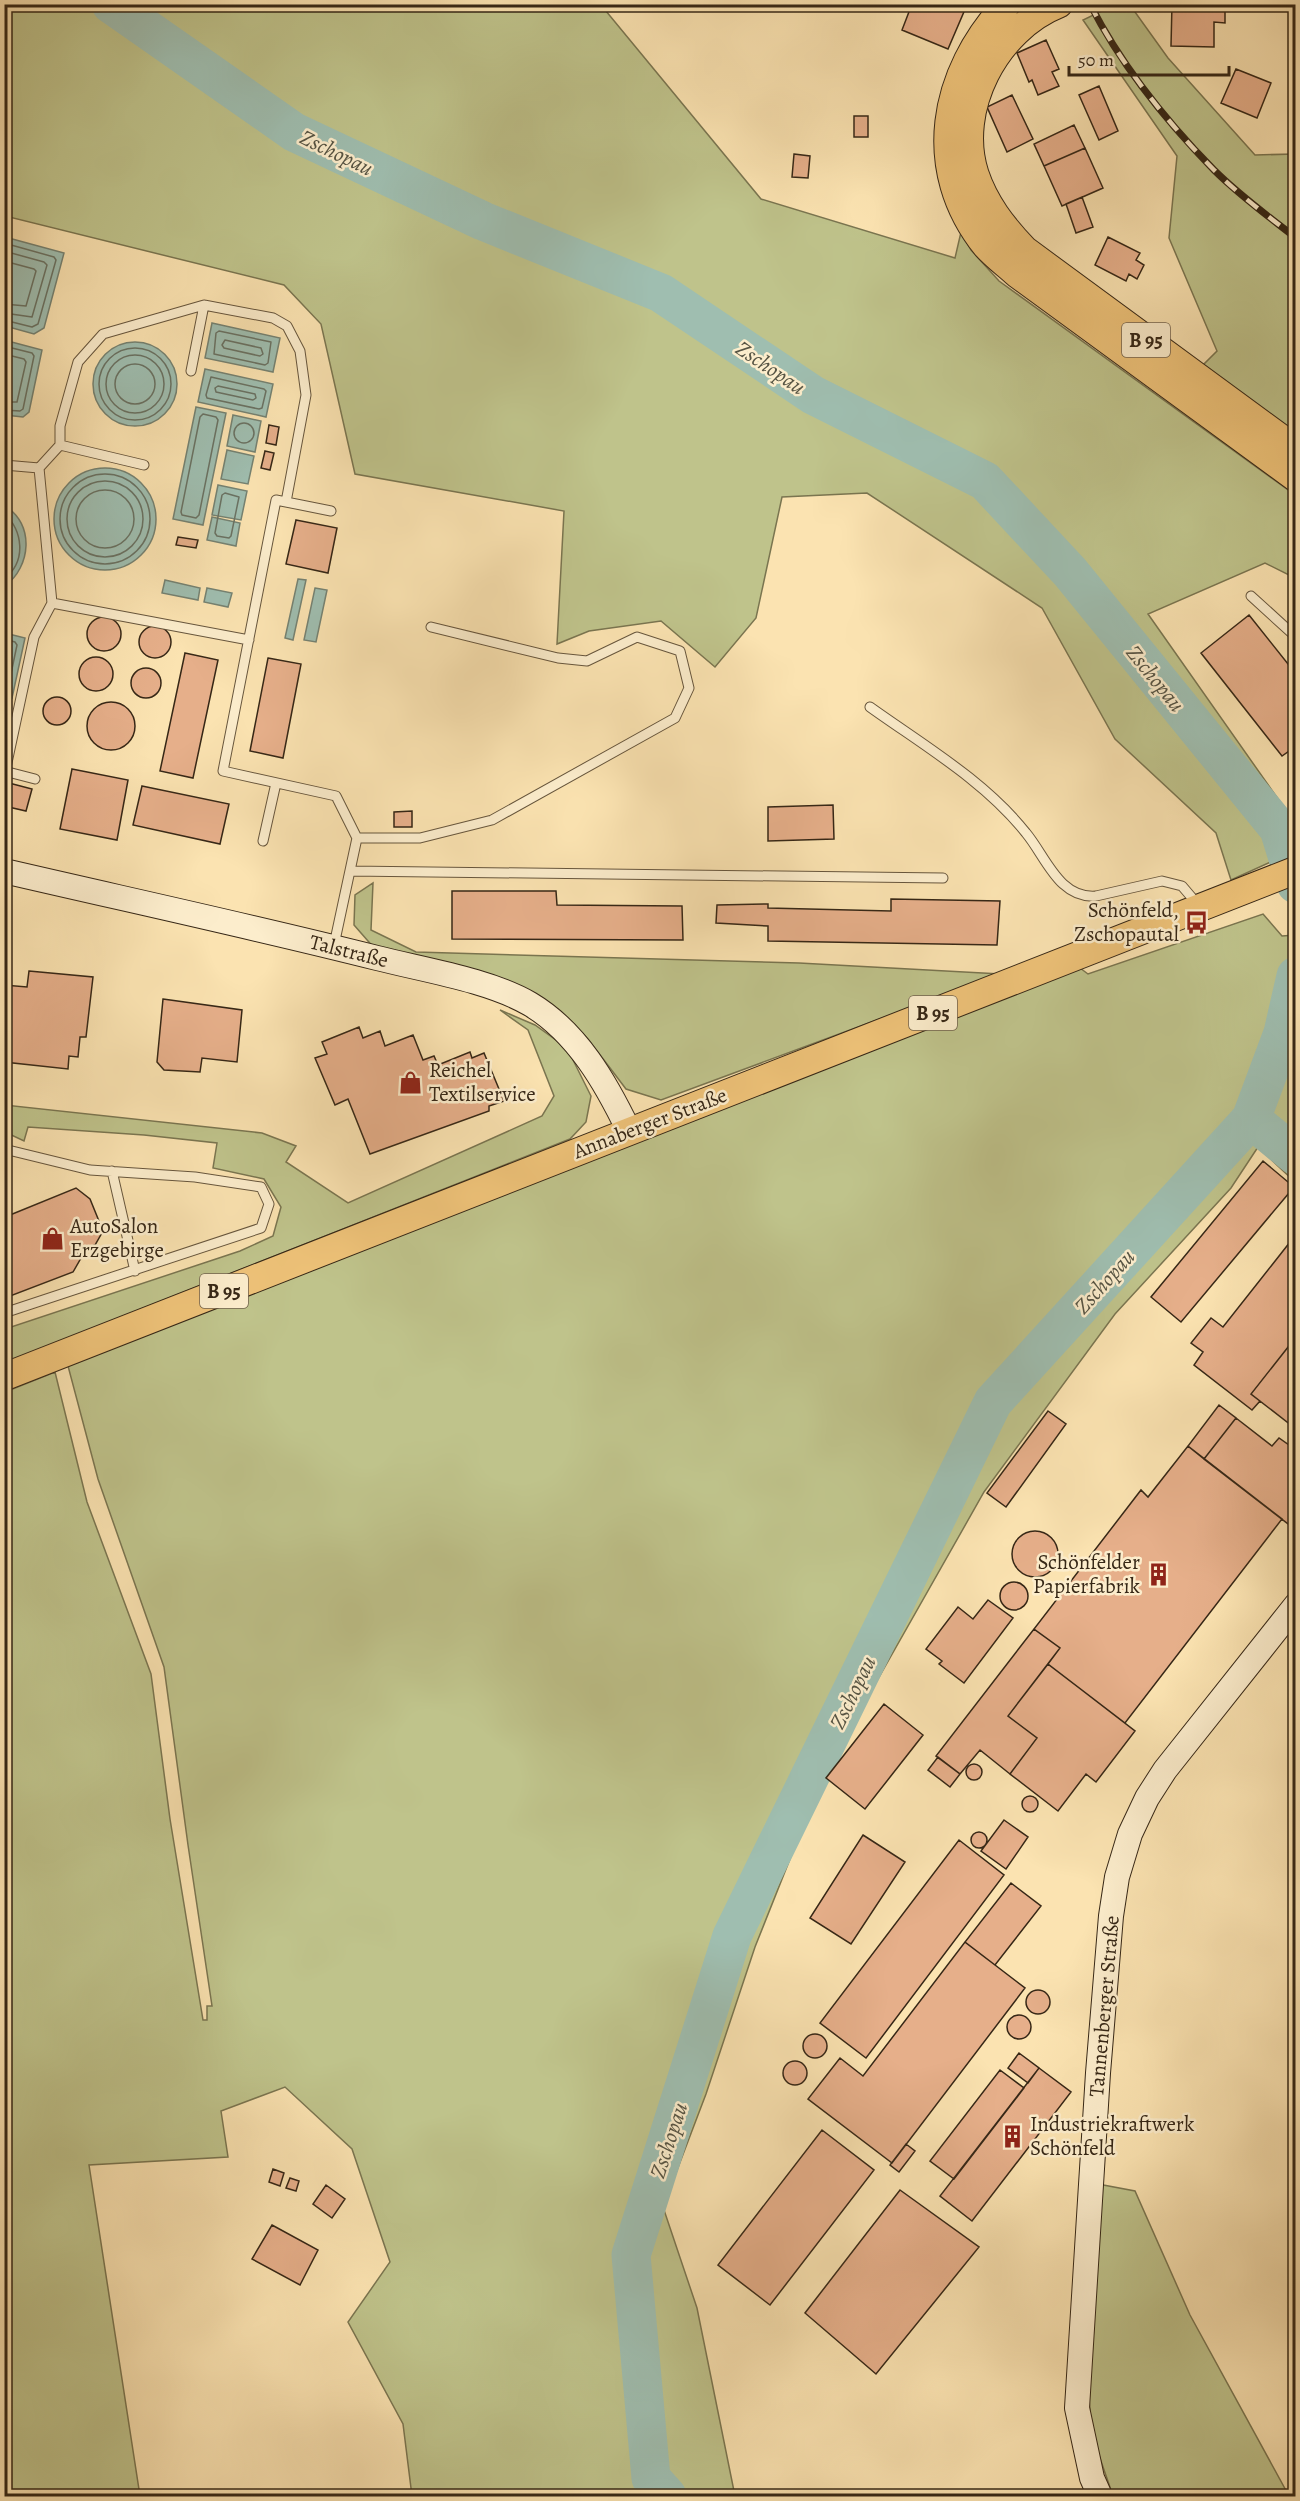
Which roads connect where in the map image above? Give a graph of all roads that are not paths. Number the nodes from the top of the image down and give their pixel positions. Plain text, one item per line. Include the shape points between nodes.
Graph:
1 (1007, 4) edge
2 (1053, 7) edge
3 (204, 305) junction
4 (191, 371) dead end
5 (60, 445) junction
6 (1296, 449) edge
7 (4, 465) edge
8 (144, 465) dead end
9 (39, 468) junction
10 (1296, 478) edge
11 (285, 502) junction
12 (331, 511) dead end
13 (1251, 596) dead end
14 (52, 603) junction
15 (431, 627) dead end
16 (1296, 637) edge
17 (249, 640) junction
18 (870, 707) dead end
19 (5, 772) edge
20 (35, 779) dead end
21 (276, 783) junction
22 (357, 838) junction
23 (263, 841) dead end
24 (1296, 870) edge
25 (4, 871) edge
26 (351, 871) junction
27 (943, 878) dead end
28 (1200, 908) junction
29 (333, 947) junction
30 (629, 1131) junction
31 (4, 1149) edge
32 (112, 1172) junction
33 (135, 1271) junction
34 (4, 1313) edge
35 (4, 1377) edge
36 (1296, 1605) edge
37 (1100, 2496) edge

1 - 10 main road, B 95 via 976,43 962,72 947,127 952,178 968,219 987,247 1017,274
2 - 6 main road, B 95 via 1033,16 1000,49 981,84 970,146 987,201 1002,226 1025,250
3 - 4 lane
3 - 5 lane via 103,334 78,362 60,426
3 - 11 lane via 273,318 287,326 300,351 306,395
5 - 8 lane
5 - 9 lane
7 - 9 lane
9 - 14 lane
11 - 12 lane
11 - 17 lane via 276,500
13 - 16 lane
14 - 17 lane
14 - 19 lane via 34,637
15 - 22 lane via 558,658 587,661 636,637 681,651 689,688 675,718 492,820 420,838
17 - 21 lane via 223,771
18 - 28 lane via 998,802 1027,833 1068,891 1096,896 1162,881 1182,886
19 - 20 lane
21 - 22 lane via 336,796
21 - 23 lane
22 - 26 lane
24 - 28 main road, Annaberger Straße / B 95
25 - 29 main road, Talstraße
26 - 27 lane
26 - 29 lane
28 - 30 main road, Annaberger Straße / B 95
29 - 30 main road, Talstraße via 462,980 529,1004 567,1034 588,1060
30 - 35 main road, Annaberger Straße / B 95
31 - 32 lane
32 - 33 lane
32 - 33 lane via 195,1177 261,1187 269,1204 261,1228
33 - 34 lane
36 - 37 main road, Tannenberger Straße via 1165,1770 1130,1834 1117,1877 1098,2073 1077,2408 1092,2478

